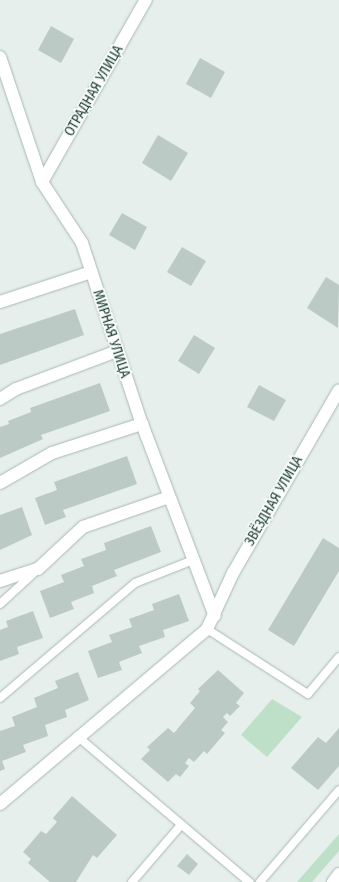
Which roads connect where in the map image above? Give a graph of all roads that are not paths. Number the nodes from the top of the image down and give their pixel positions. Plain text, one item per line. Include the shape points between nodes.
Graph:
1 (146, 0) edge
2 (0, 57) edge
3 (42, 182) junction
4 (91, 272) junction
5 (0, 302) edge
6 (117, 351) junction
7 (339, 390) edge
8 (0, 399) edge
9 (142, 424) junction
10 (0, 483) edge
11 (169, 497) junction
12 (193, 560) junction
13 (38, 570) junction
14 (0, 581) edge
15 (0, 604) edge
16 (215, 616) junction
17 (207, 629) junction
18 (339, 657) edge
19 (0, 698) edge
20 (77, 736) junction
21 (339, 790) edge
22 (0, 804) edge
23 (182, 825) junction
24 (339, 874) edge
25 (132, 882) edge
26 (249, 882) edge
27 (260, 882) edge
28 (333, 882) edge

1 - 3 street, ОТРАДНАЯ УЛИЦА
2 - 3 street, МИРНАЯ УЛИЦА
3 - 4 street, МИРНАЯ УЛИЦА via 73,227
4 - 5 street
4 - 6 street, МИРНАЯ УЛИЦА
6 - 8 street via 16,389
6 - 9 street, МИРНАЯ УЛИЦА
7 - 16 street, ЗВЁЗДНАЯ УЛИЦА via 233,573
9 - 10 street via 52,453
9 - 11 street, МИРНАЯ УЛИЦА
11 - 12 street, МИРНАЯ УЛИЦА
11 - 13 street via 83,527
12 - 16 street, МИРНАЯ УЛИЦА
12 - 19 lane via 135,584
13 - 14 street
13 - 15 lane
16 - 17 street, ЗВЁЗДНАЯ УЛИЦА
17 - 18 lane via 308,694
17 - 20 street, ЗВЁЗДНАЯ УЛИЦА
20 - 22 street, ЗВЁЗДНАЯ УЛИЦА
20 - 23 lane
21 - 27 lane
23 - 25 lane
23 - 26 lane
24 - 28 street

